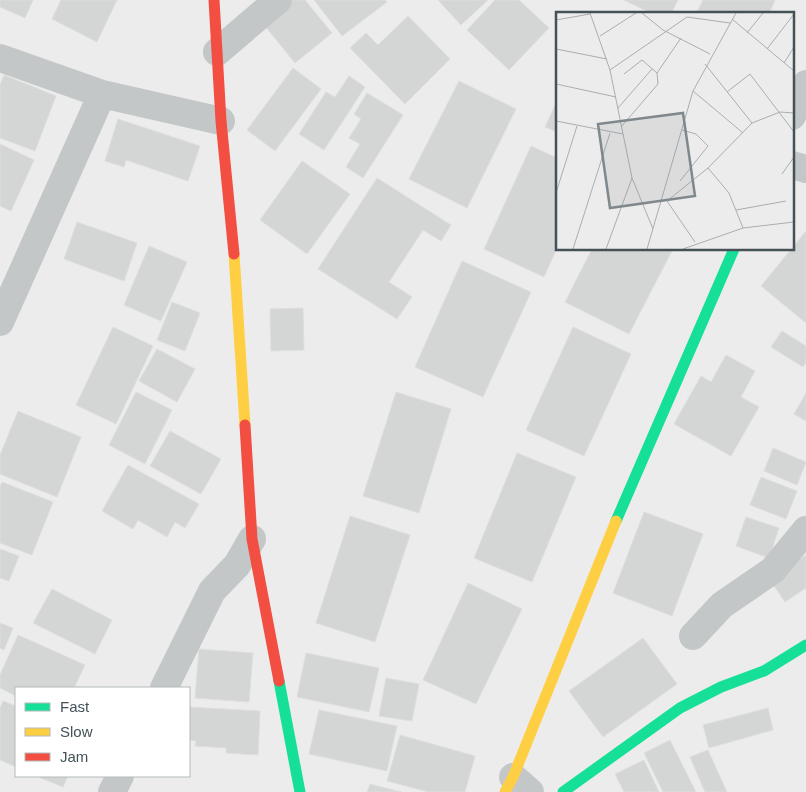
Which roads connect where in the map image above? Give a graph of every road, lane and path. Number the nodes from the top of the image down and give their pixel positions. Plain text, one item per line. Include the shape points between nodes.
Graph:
1 (214, 0) edge
2 (278, 0) edge
3 (217, 52) junction
4 (0, 58) edge
5 (806, 84) edge
6 (102, 94) junction
7 (794, 111) edge
8 (221, 121) junction
9 (734, 250) edge
10 (0, 322) edge
11 (806, 530) edge
12 (252, 539) junction
13 (693, 636) dead end
14 (806, 645) edge
15 (164, 687) edge
16 (120, 777) edge
17 (516, 787) edge
18 (112, 792) edge
19 (300, 792) edge
20 (564, 792) edge

1 - 3 street
2 - 3 street
3 - 8 street
4 - 6 street
5 - 7 street
6 - 8 street
6 - 10 street
8 - 12 street via 232,228
9 - 17 street via 634,478
11 - 13 street via 773,570 722,605
12 - 15 street via 237,566 212,591
12 - 19 street
14 - 20 street via 764,671 721,687 680,708
16 - 18 street

